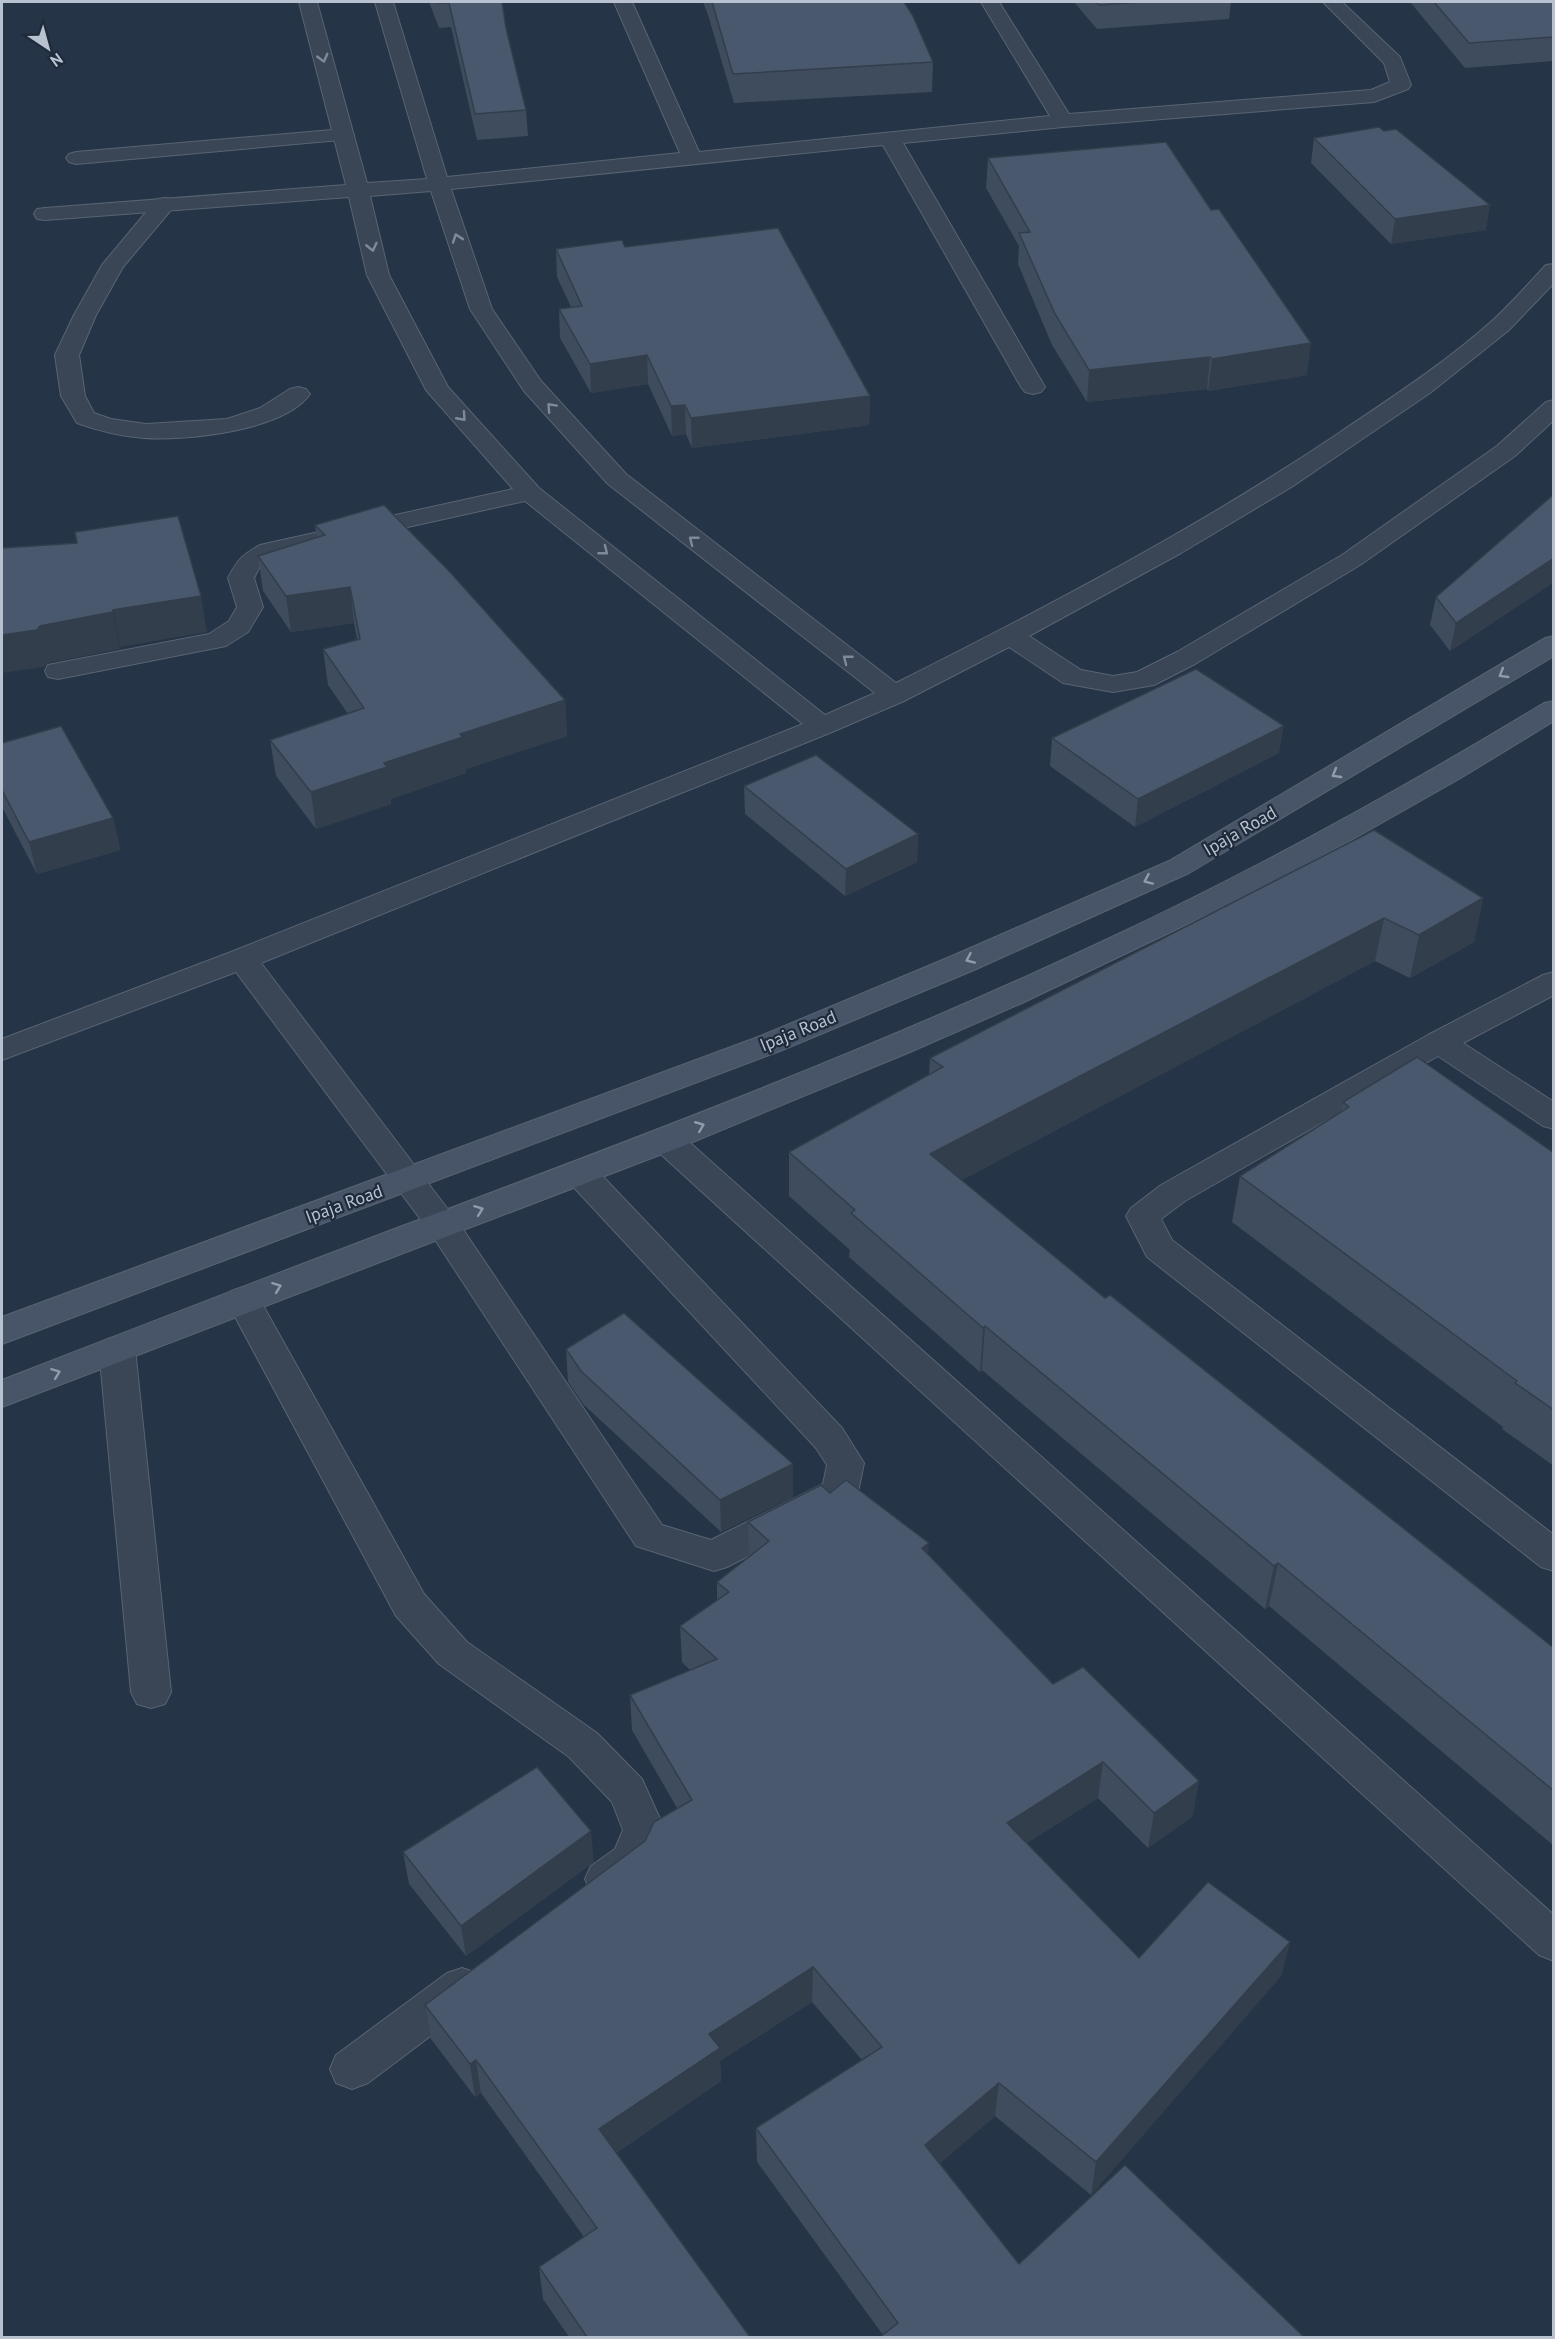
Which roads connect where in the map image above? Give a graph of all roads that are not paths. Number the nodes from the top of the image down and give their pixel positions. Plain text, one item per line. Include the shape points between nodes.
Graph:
1 (308, 2) edge
2 (384, 2) edge
3 (623, 2) edge
4 (990, 2) edge
5 (1332, 2) edge
6 (1064, 121) junction
7 (344, 135) junction
8 (890, 139) junction
9 (76, 158) dead end
10 (692, 158) junction
11 (439, 184) junction
12 (358, 189) junction
13 (165, 204) junction
14 (45, 214) dead end
15 (1554, 270) edge
16 (1034, 387) dead end
17 (298, 394) dead end
18 (1554, 407) edge
19 (530, 493) junction
20 (1010, 636) junction
21 (1554, 644) edge
22 (58, 671) dead end
23 (894, 695) junction
24 (1554, 709) edge
25 (822, 726) junction
26 (1179, 867) junction
27 (1223, 897) junction
28 (242, 959) junction
29 (1554, 982) edge
30 (1439, 1042) junction
31 (2, 1050) edge
32 (1554, 1118) edge
33 (666, 1140) junction
34 (579, 1172) junction
35 (408, 1180) junction
36 (442, 1224) junction
37 (243, 1300) junction
38 (2, 1331) edge
39 (117, 1349) junction
40 (2, 1394) edge
41 (1554, 1556) edge
42 (151, 1692) dead end
43 (573, 1902) edge
44 (1554, 1942) edge
45 (490, 1965) edge
46 (352, 2069) dead end

1 -> 7 street
2 - 11 street
3 - 10 street
4 - 6 street
5 - 6 street via 1393,61 1401,85 1374,96
6 - 8 street
7 - 9 street
7 - 12 street
8 - 10 street
8 - 16 street
10 - 11 street
11 - 12 street
23 -> 11 street via 617,479 532,386 481,309
12 - 13 street
12 -> 19 street via 378,275 438,390
13 - 14 street
13 - 17 street via 113,265 67,355 73,396 85,418 107,426 146,431 230,426 268,413
15 - 20 street via 1501,324 1422,388 1274,487
18 - 20 street via 1506,451 1351,560 1144,680 1113,684 1073,677
19 - 22 street via 268,550 250,561 240,578 250,607 239,626 217,640
19 -> 25 street
20 - 23 street
21 -> 26 main road, Ipaja Road
23 - 25 street
24 - 27 main road via 1470,762
25 - 28 street
26 - 27 main road
26 -> 35 main road, Ipaja Road via 769,1044
33 -> 27 main road via 792,1090
28 - 31 street
28 - 35 street
29 - 30 street
30 - 32 street
30 - 41 street via 1173,1193 1143,1215 1159,1248
33 - 34 main road
33 - 44 street
36 -> 34 main road
34 - 36 street via 829,1438 846,1463 840,1492 714,1556 650,1536
35 - 36 street
35 - 38 main road, Ipaja Road
37 -> 36 main road
37 - 39 main road
37 - 43 street via 410,1605 453,1653 583,1745 627,1791 644,1830 631,1861
40 -> 39 main road
39 - 42 street
45 - 46 street

